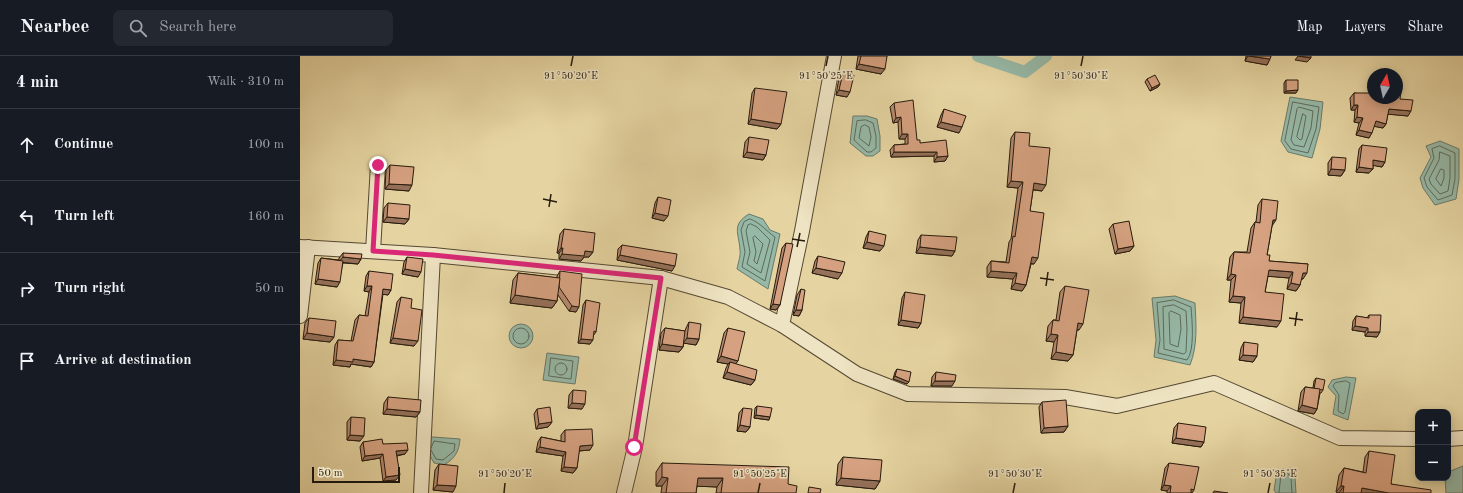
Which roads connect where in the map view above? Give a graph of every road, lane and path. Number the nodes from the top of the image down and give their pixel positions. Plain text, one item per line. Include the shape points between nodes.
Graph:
1 (833, 60) edge
2 (378, 165) dead end
3 (304, 247) edge
4 (373, 251) junction
5 (433, 255) junction
6 (661, 278) junction
7 (300, 316) edge
8 (782, 325) junction
9 (1463, 438) edge
10 (1415, 439) edge
11 (1451, 439) edge
12 (421, 493) edge
13 (624, 493) edge

1 - 8 street
2 - 4 street
3 - 4 street
3 - 7 street
4 - 5 street
5 - 6 street
5 - 12 street
6 - 8 street via 728,297
6 - 13 street via 634,447
8 - 10 street via 857,374 908,394 1064,397 1117,406 1214,382 1340,438
9 - 11 street

